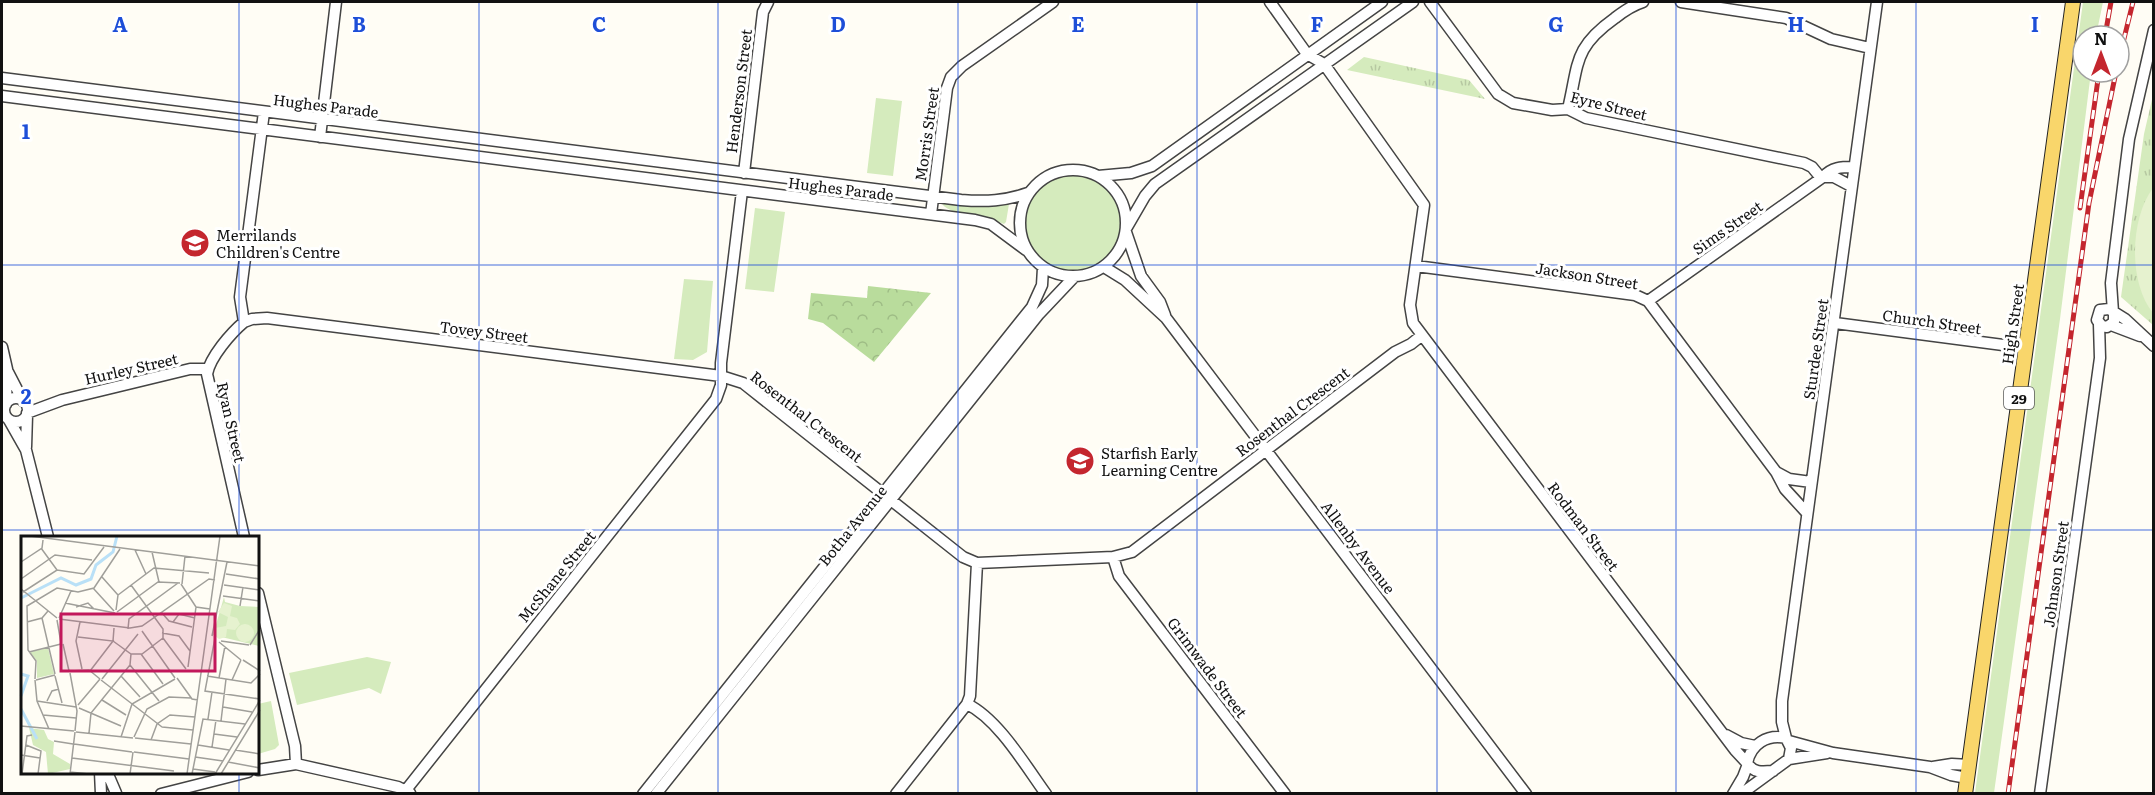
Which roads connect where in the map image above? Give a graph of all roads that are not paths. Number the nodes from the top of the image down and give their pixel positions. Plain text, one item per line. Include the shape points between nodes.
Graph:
1 (336, 2) edge
2 (1053, 2) edge
3 (1270, 2) edge
4 (1382, 2) edge
5 (1413, 2) edge
6 (1430, 2) edge
7 (1643, 2) edge
8 (1681, 2) edge
9 (1877, 2) edge
10 (2073, 2) edge
11 (764, 5) edge
12 (2154, 30) edge
13 (1870, 48) junction
14 (1307, 54) junction
15 (1324, 64) junction
16 (2, 78) edge
17 (2, 96) edge
18 (1568, 109) junction
19 (264, 112) junction
20 (322, 120) junction
21 (262, 129) junction
22 (320, 137) junction
23 (647, 160) junction
24 (1854, 167) junction
25 (744, 173) junction
26 (1098, 176) junction
27 (645, 178) junction
28 (1822, 178) junction
29 (1851, 186) junction
30 (742, 191) junction
31 (1029, 193) junction
32 (933, 197) junction
33 (931, 214) junction
34 (1126, 229) junction
35 (1026, 250) junction
36 (1416, 266) junction
37 (1104, 267) junction
38 (1043, 268) junction
39 (1142, 276) junction
40 (1074, 277) junction
41 (2111, 283) junction
42 (1130, 284) junction
43 (1648, 301) junction
44 (1166, 318) junction
45 (2109, 320) junction
46 (244, 322) junction
47 (1835, 323) junction
48 (1419, 333) junction
49 (2154, 346) edge
50 (2, 347) edge
51 (2026, 348) junction
52 (6, 369) junction
53 (208, 369) junction
54 (721, 376) junction
55 (977, 383) junction
56 (26, 408) junction
57 (5, 413) edge
58 (1266, 449) junction
59 (26, 450) junction
60 (1776, 472) junction
61 (1811, 482) junction
62 (886, 497) junction
63 (1806, 512) junction
64 (48, 536) edge
65 (244, 536) edge
66 (1113, 556) junction
67 (977, 563) junction
68 (260, 601) edge
69 (1782, 701) junction
70 (967, 704) junction
71 (1723, 734) junction
72 (1769, 737) junction
73 (1787, 739) junction
74 (1755, 746) junction
75 (1833, 753) junction
76 (1789, 759) junction
77 (675, 762) junction
78 (296, 764) junction
79 (1748, 764) junction
80 (260, 769) edge
81 (1773, 771) junction
82 (1968, 772) junction
83 (101, 774) edge
84 (107, 774) edge
85 (240, 774) edge
86 (408, 792) edge
87 (110, 793) edge
88 (161, 794) edge
89 (643, 794) edge
90 (656, 794) edge
91 (896, 794) edge
92 (1046, 794) edge
93 (1285, 794) edge
94 (1526, 794) edge
95 (1733, 794) edge
96 (1741, 794) edge
97 (1965, 794) edge
98 (2040, 794) edge

1 - 20 street
2 - 32 street, Morris Street via 951,77
3 - 14 street
4 - 14 street
5 - 15 street
6 - 18 street, Eyre Street via 1503,98 1552,110
7 - 18 street via 1606,24 1586,43
8 - 13 street via 1786,18 1831,39
9 - 13 street, Sturdee Street
10 - 51 main road, High Street / 29
11 - 25 street, Henderson Street
12 - 41 street, Johnson Street via 2129,139
13 - 24 street, Sturdee Street
14 - 15 street
14 - 26 street via 1152,166 1131,173
15 - 34 street via 1155,184
15 - 36 street via 1424,205
16 - 19 street, Hughes Parade
17 - 21 street, Hughes Parade
18 - 28 street, Eyre Street via 1586,118 1804,163
19 - 20 street, Hughes Parade
19 - 21 street
20 - 22 street
20 - 23 street, Hughes Parade
21 - 22 street, Hughes Parade
21 - 46 street via 240,297
22 - 27 street, Hughes Parade
23 - 25 street, Hughes Parade
23 - 27 street
24 - 28 street, Sims Street via 1836,168
24 - 29 street, Sturdee Street
25 - 32 street, Hughes Parade
26 - 31 street via 1060,171 1037,183
26 - 34 street via 1120,197
27 - 30 street, Hughes Parade
28 - 29 street via 1834,177
28 - 43 street, Sims Street
29 - 47 street, Sturdee Street
30 - 33 street, Hughes Parade
30 - 54 street
31 - 32 street, Hughes Parade via 992,202
31 - 35 street via 1019,221
32 - 33 street, Morris Street
33 - 35 street, Hughes Parade via 991,224
34 - 37 street via 1122,245
34 - 39 street, Allenby Avenue
35 - 38 street
36 - 43 street, Jackson Street via 1635,295
36 - 48 street via 1410,312
37 - 40 street
37 - 42 street, Allenby Avenue
38 - 40 street
38 - 55 street, Botha Avenue via 1042,285 1032,307
39 - 42 street
39 - 44 street, Allenby Avenue
40 - 55 street, Botha Avenue
41 - 45 street, Johnson Street
41 - 45 street, Johnson Street via 2096,317
42 - 44 street, Allenby Avenue
43 - 60 street, Jackson Street
44 - 58 street, Allenby Avenue
45 - 49 street via 2125,319
45 - 98 street, Johnson Street via 2100,358
46 - 53 street, Ryan Street
46 - 54 street, Tovey Street via 267,318
47 - 51 street, Church Street
47 - 61 street, Sturdee Street
48 - 58 street, Rosenthal Crescent via 1411,344
48 - 71 street, Rodman Street
50 - 52 street
51 - 82 main road, High Street / 29
52 - 56 street
52 - 57 street
53 - 56 street, Hurley Street via 190,369
53 - 65 street, Ryan Street via 207,380
54 - 62 street, Rosenthal Crescent via 743,383
54 - 86 street, McShane Street via 716,399
55 - 62 street, Botha Avenue
56 - 57 street via 19,422
56 - 57 street via 12,399
56 - 59 street
57 - 59 street
58 - 66 street, Rosenthal Crescent via 1132,552
58 - 94 street, Allenby Avenue
59 - 64 street
60 - 61 street via 1789,479
60 - 63 street, Jackson Street
61 - 63 street, Sturdee Street
62 - 67 street, Rosenthal Crescent via 963,557
62 - 77 street, Botha Avenue
63 - 69 street, Sturdee Street
66 - 67 street, Rosenthal Crescent
66 - 93 street, Grimwade Street via 1119,576
67 - 70 street
68 - 78 street
69 - 72 street, Sturdee Street
69 - 73 street, Sturdee Street
70 - 91 street
70 - 92 street via 993,723
71 - 74 street
71 - 79 street, Rodman Street
72 - 73 street
72 - 74 street
73 - 75 street
73 - 76 street via 1791,748
74 - 79 street
75 - 76 street
75 - 82 street via 1930,767 1951,775
76 - 81 street
77 - 89 street, Botha Avenue
77 - 90 street, Botha Avenue
78 - 80 street
78 - 86 street
79 - 81 street via 1761,772
79 - 95 street
81 - 96 street
82 - 97 main road, High Street / 29
83 - 87 street
84 - 87 street
85 - 88 street

